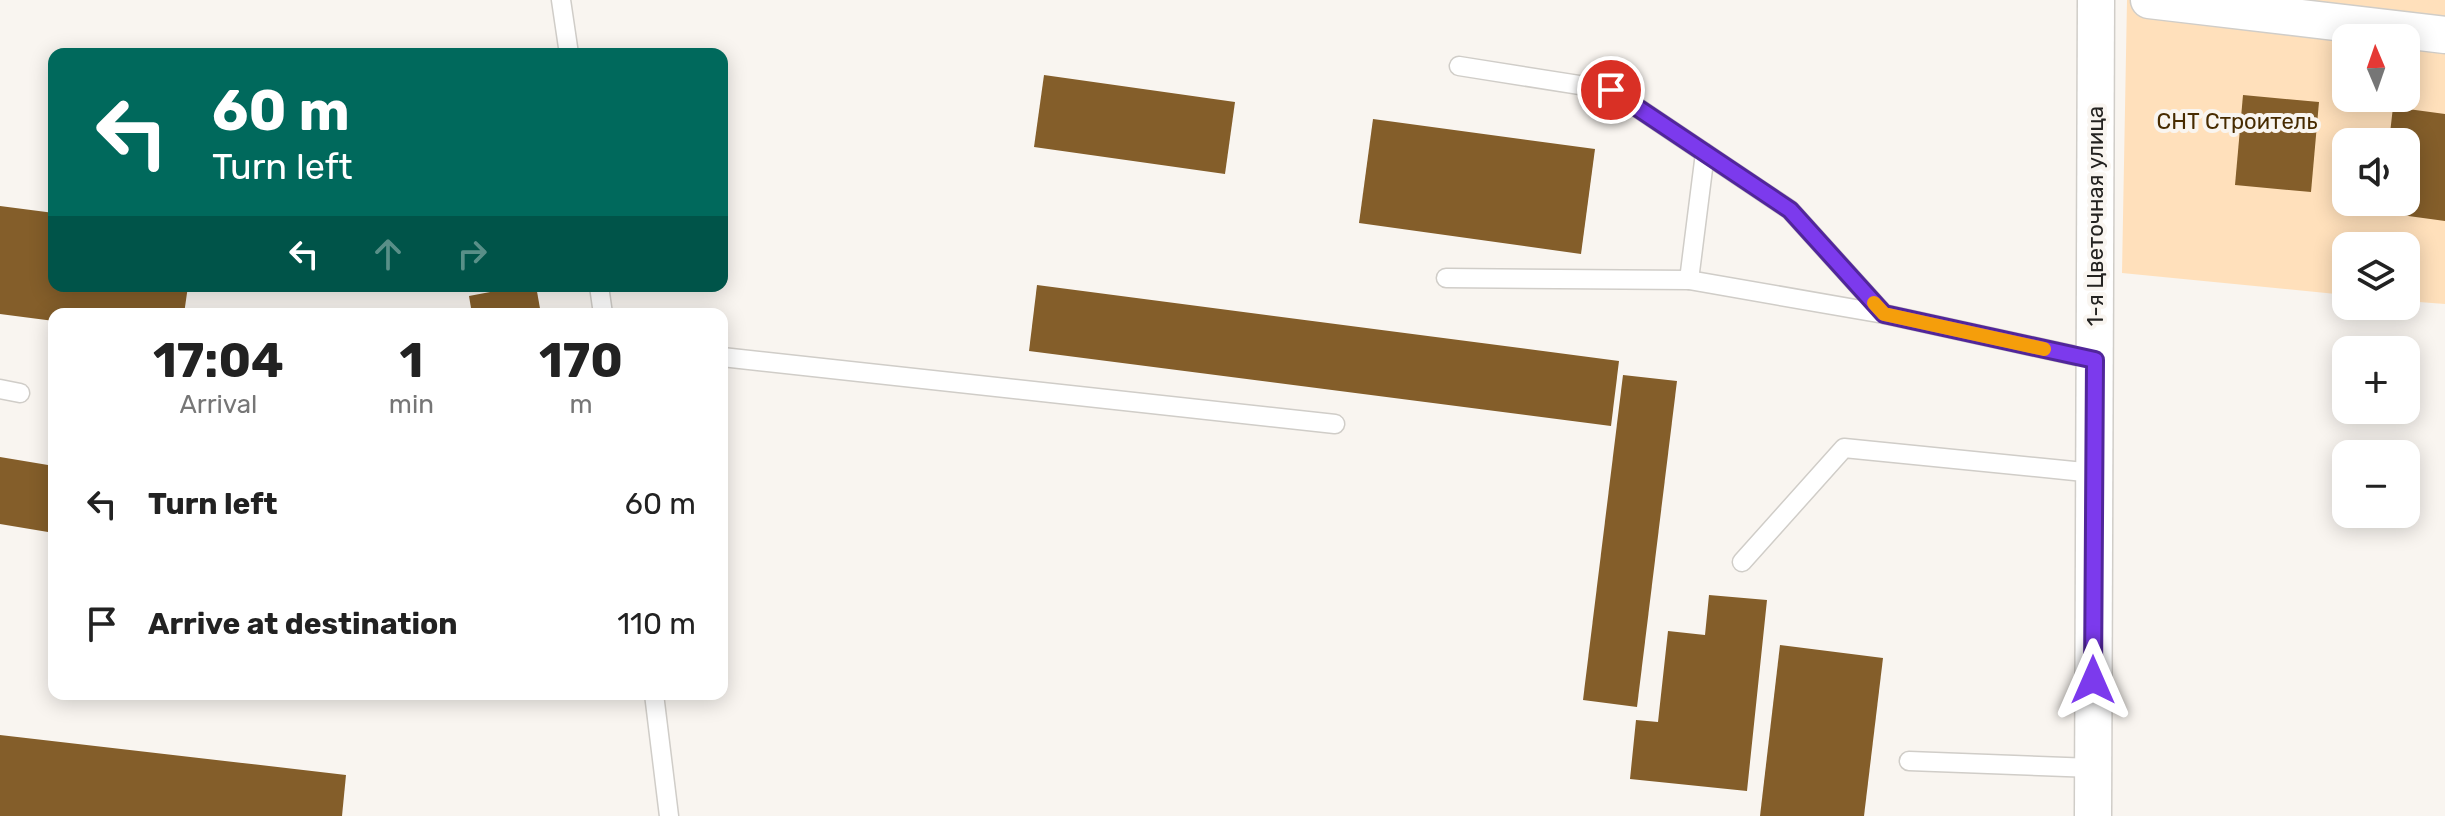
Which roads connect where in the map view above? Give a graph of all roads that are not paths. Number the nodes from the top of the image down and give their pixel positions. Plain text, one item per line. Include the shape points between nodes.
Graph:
1 (561, 0) edge
2 (2096, 0) edge
3 (2149, 0) edge
4 (2445, 35) edge
5 (568, 48) edge
6 (1459, 66) dead end
7 (1705, 153) junction
8 (1446, 278) dead end
9 (1689, 280) junction
10 (1884, 314) junction
11 (728, 358) edge
12 (2095, 360) junction
13 (0, 389) edge
14 (20, 393) dead end
15 (1335, 424) dead end
16 (2094, 473) junction
17 (1742, 562) dead end
18 (655, 700) edge
19 (1909, 761) dead end
20 (2093, 768) junction
21 (669, 816) edge
22 (2093, 816) edge

1 - 5 lane
2 - 12 street, 1-я Цветочная улица
3 - 4 street
6 - 7 lane via 1611,90
7 - 9 lane
7 - 10 lane via 1790,210
8 - 9 lane
9 - 10 lane
10 - 12 lane
11 - 15 lane
12 - 16 street, 1-я Цветочная улица
13 - 14 lane
16 - 17 lane via 1844,448
16 - 20 street, 1-я Цветочная улица
18 - 21 lane
19 - 20 lane
20 - 22 street, 1-я Цветочная улица

